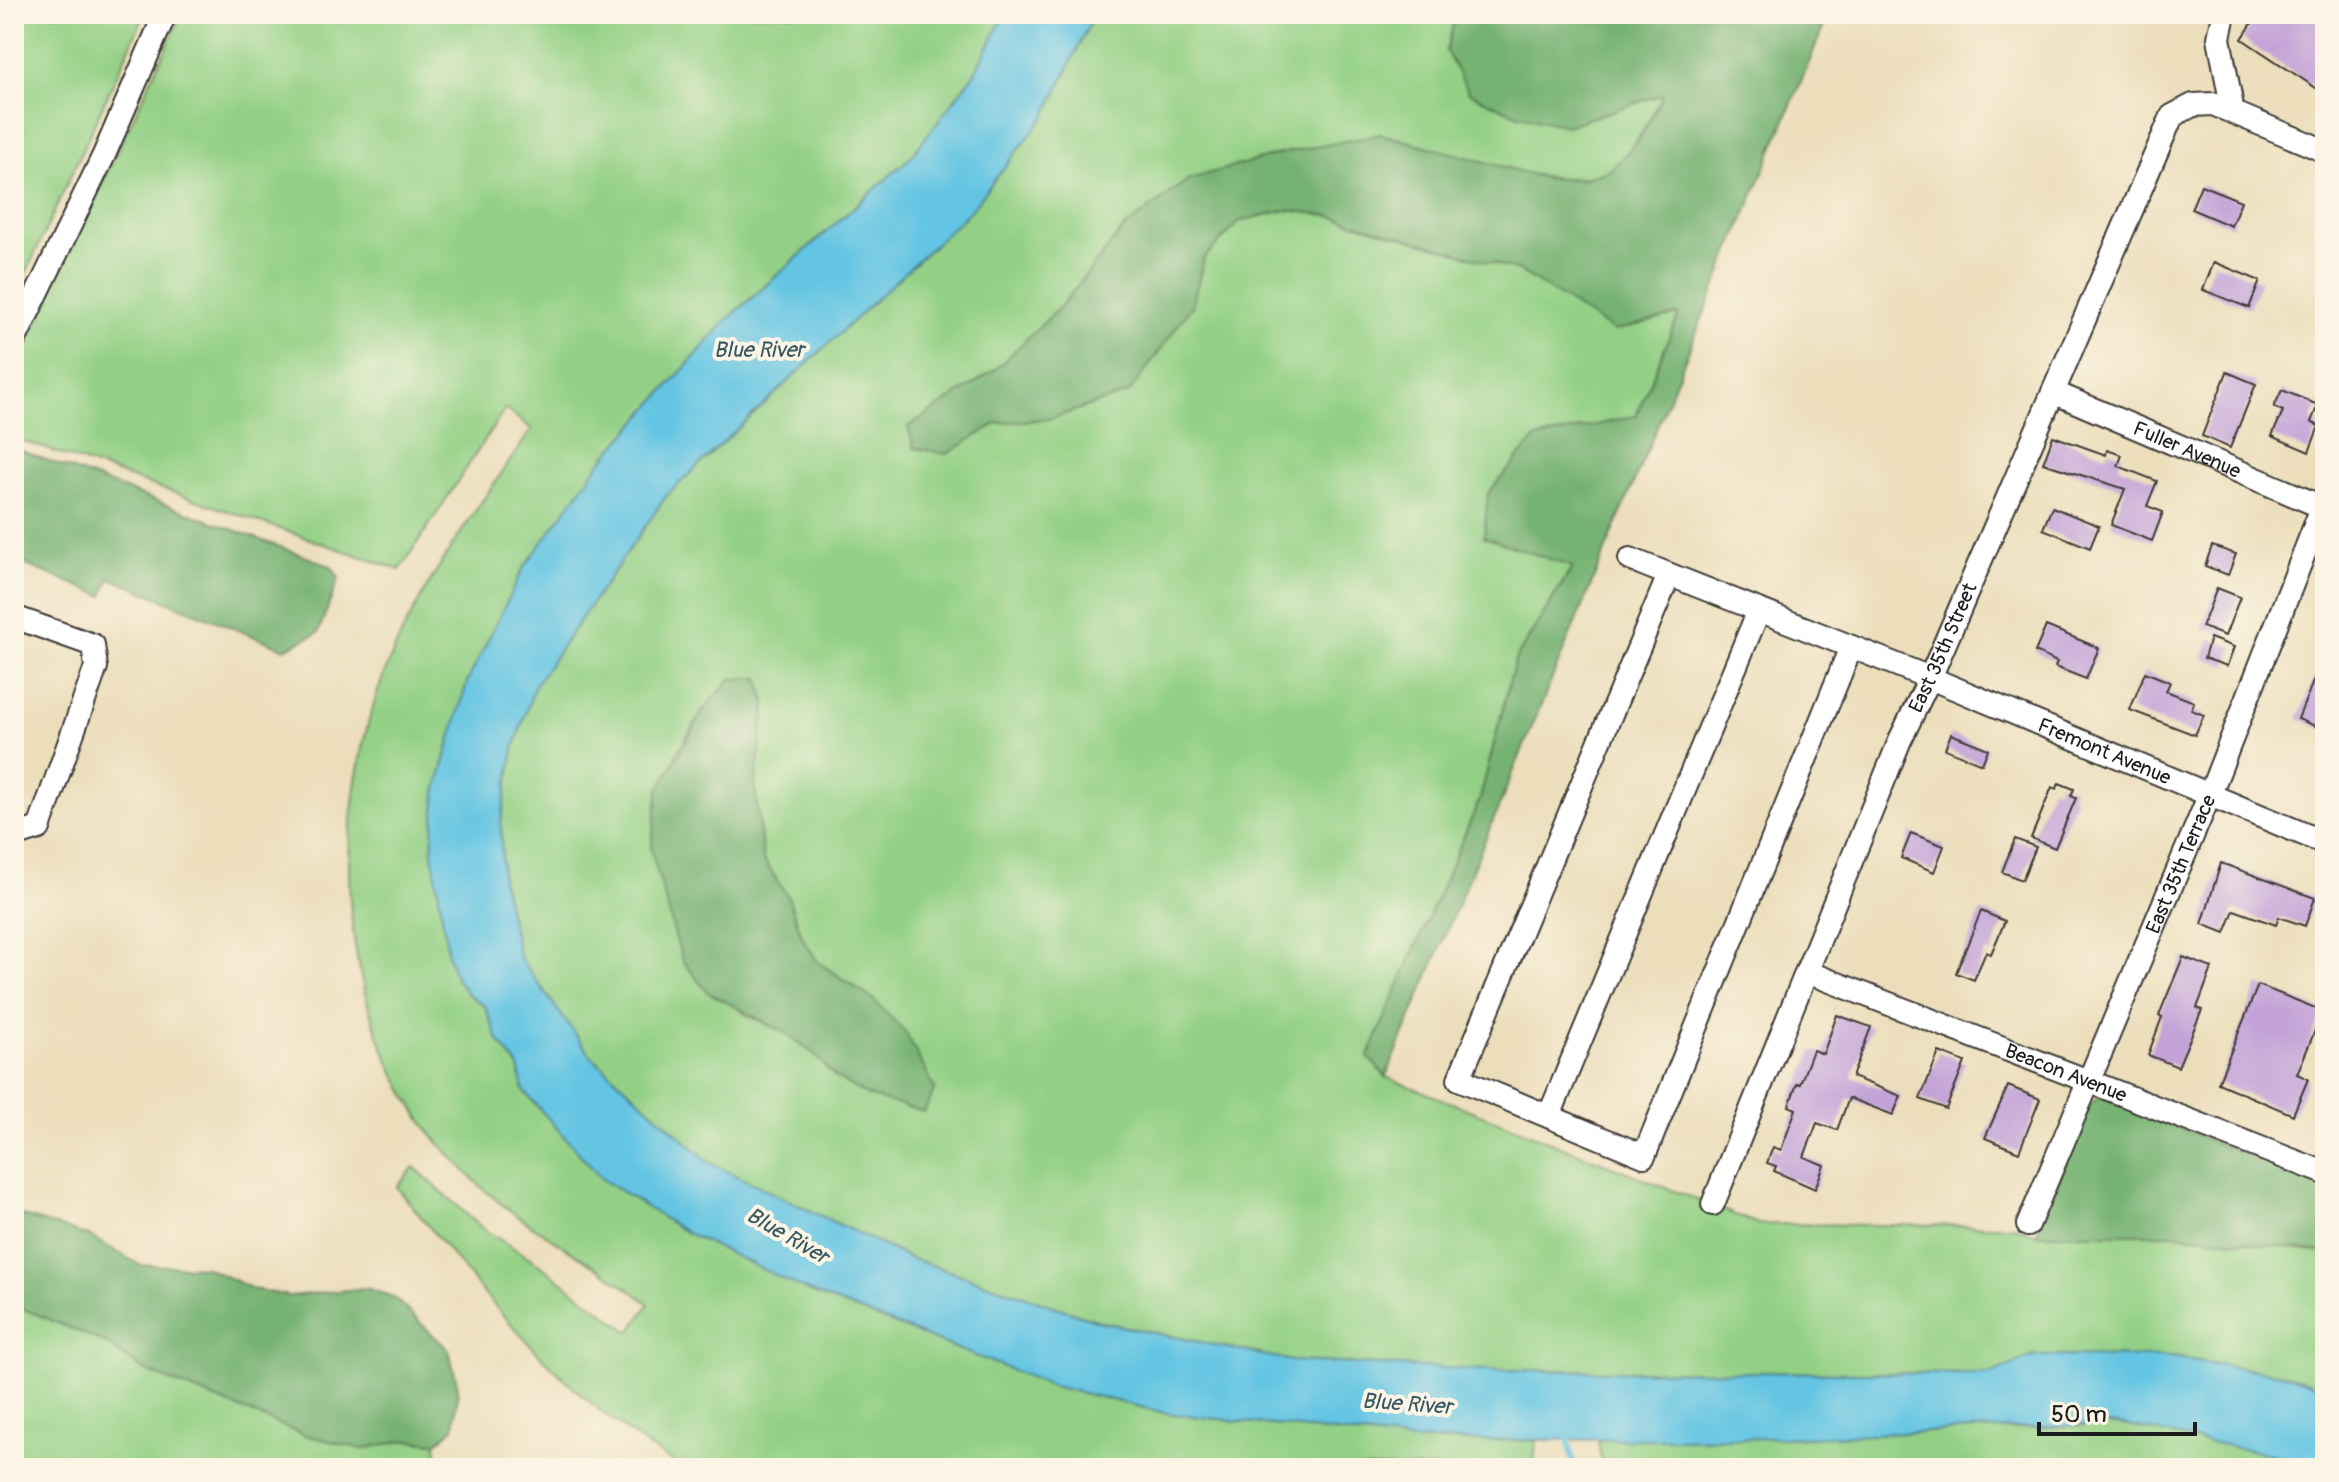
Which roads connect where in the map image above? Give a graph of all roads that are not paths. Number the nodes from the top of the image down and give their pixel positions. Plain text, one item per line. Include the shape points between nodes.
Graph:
1 (165, 14) edge
2 (2224, 14) edge
3 (2233, 112) junction
4 (2325, 151) edge
5 (14, 341) edge
6 (2053, 392) junction
7 (2323, 503) edge
8 (1630, 559) dead end
9 (1669, 575) junction
10 (1759, 610) junction
11 (14, 617) edge
12 (1851, 647) junction
13 (1930, 678) junction
14 (2210, 794) junction
15 (14, 836) edge
16 (2325, 843) edge
17 (1807, 972) junction
18 (2088, 1082) junction
19 (1549, 1116) junction
20 (2325, 1173) edge
21 (1713, 1204) dead end
22 (2028, 1225) dead end

1 - 5 street
2 - 3 street via 2219,38
3 - 4 street
3 - 6 street, East 35th Street via 2213,104 2193,105 2172,116
6 - 7 street, Fuller Avenue
6 - 13 street, East 35th Street
7 - 14 street, East 35th Terrace
8 - 9 street, Fremont Avenue
9 - 10 street, Fremont Avenue
9 - 19 street via 1459,1079
10 - 12 street, Fremont Avenue
10 - 19 street
11 - 15 street via 93,645 96,667 39,828
12 - 13 street, Fremont Avenue
12 - 19 street via 1644,1156
13 - 14 street, Fremont Avenue
13 - 17 street, East 35th Street
14 - 16 street, Fremont Avenue
14 - 18 street, East 35th Terrace
17 - 18 street, Beacon Avenue
17 - 21 street, East 35th Street
18 - 20 street, Beacon Avenue
18 - 22 street, East 35th Terrace

